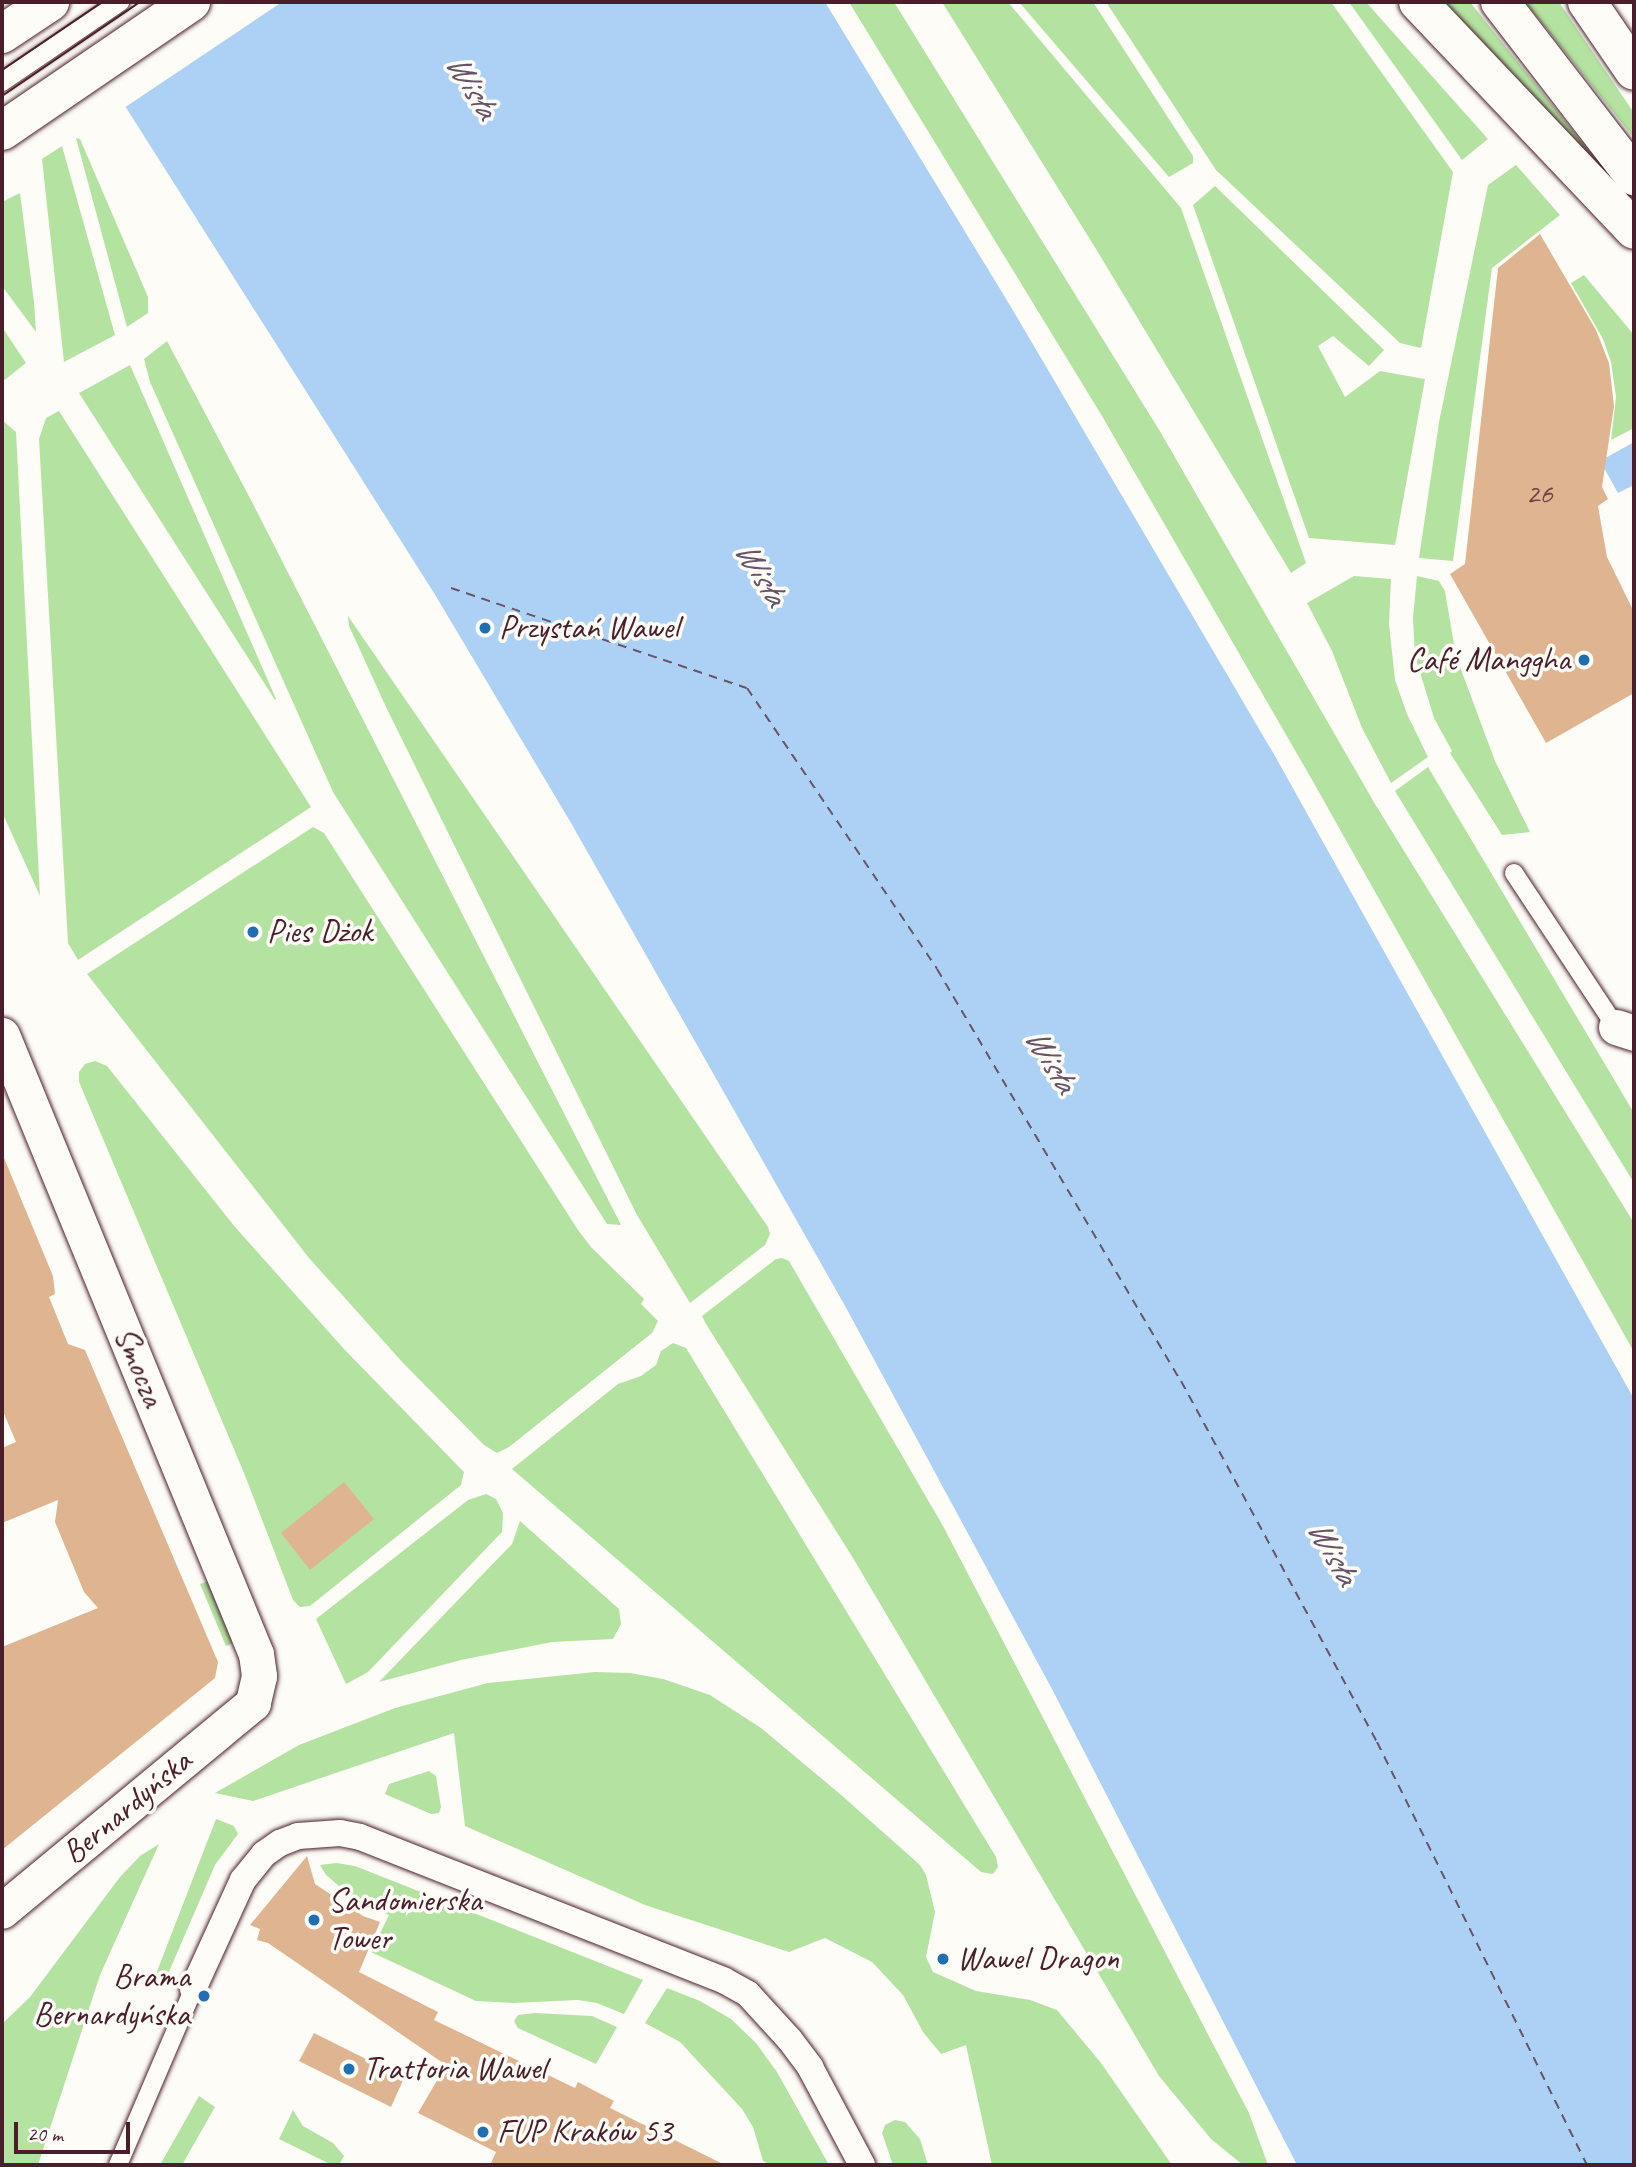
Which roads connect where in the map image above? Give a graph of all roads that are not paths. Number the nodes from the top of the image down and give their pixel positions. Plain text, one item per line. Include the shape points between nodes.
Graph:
1 (50, 2) edge
2 (120, 2) edge
3 (191, 2) edge
4 (1418, 2) edge
5 (1500, 2) edge
6 (1587, 2) edge
7 (2, 34) edge
8 (1634, 71) edge
9 (2, 82) edge
10 (2, 131) edge
11 (1634, 176) edge
12 (1634, 230) edge
13 (1514, 873) dead end
14 (1625, 1030) edge
15 (2, 1035) edge
16 (253, 1703) joint
17 (2, 1911) edge
18 (192, 1993) joint
19 (118, 2165) edge
20 (862, 2165) edge

1 - 7 main road
2 - 9 lane
3 - 10 main road
4 - 12 main road
5 - 11 main road
6 - 8 main road
13 - 14 lane
15 - 16 street, Smocza via 256,1654 259,1676
16 - 17 street, Bernardyńska
18 - 19 lane
18 - 20 street via 243,1880 264,1854 298,1836 340,1833 360,1837 748,1994 810,2067

